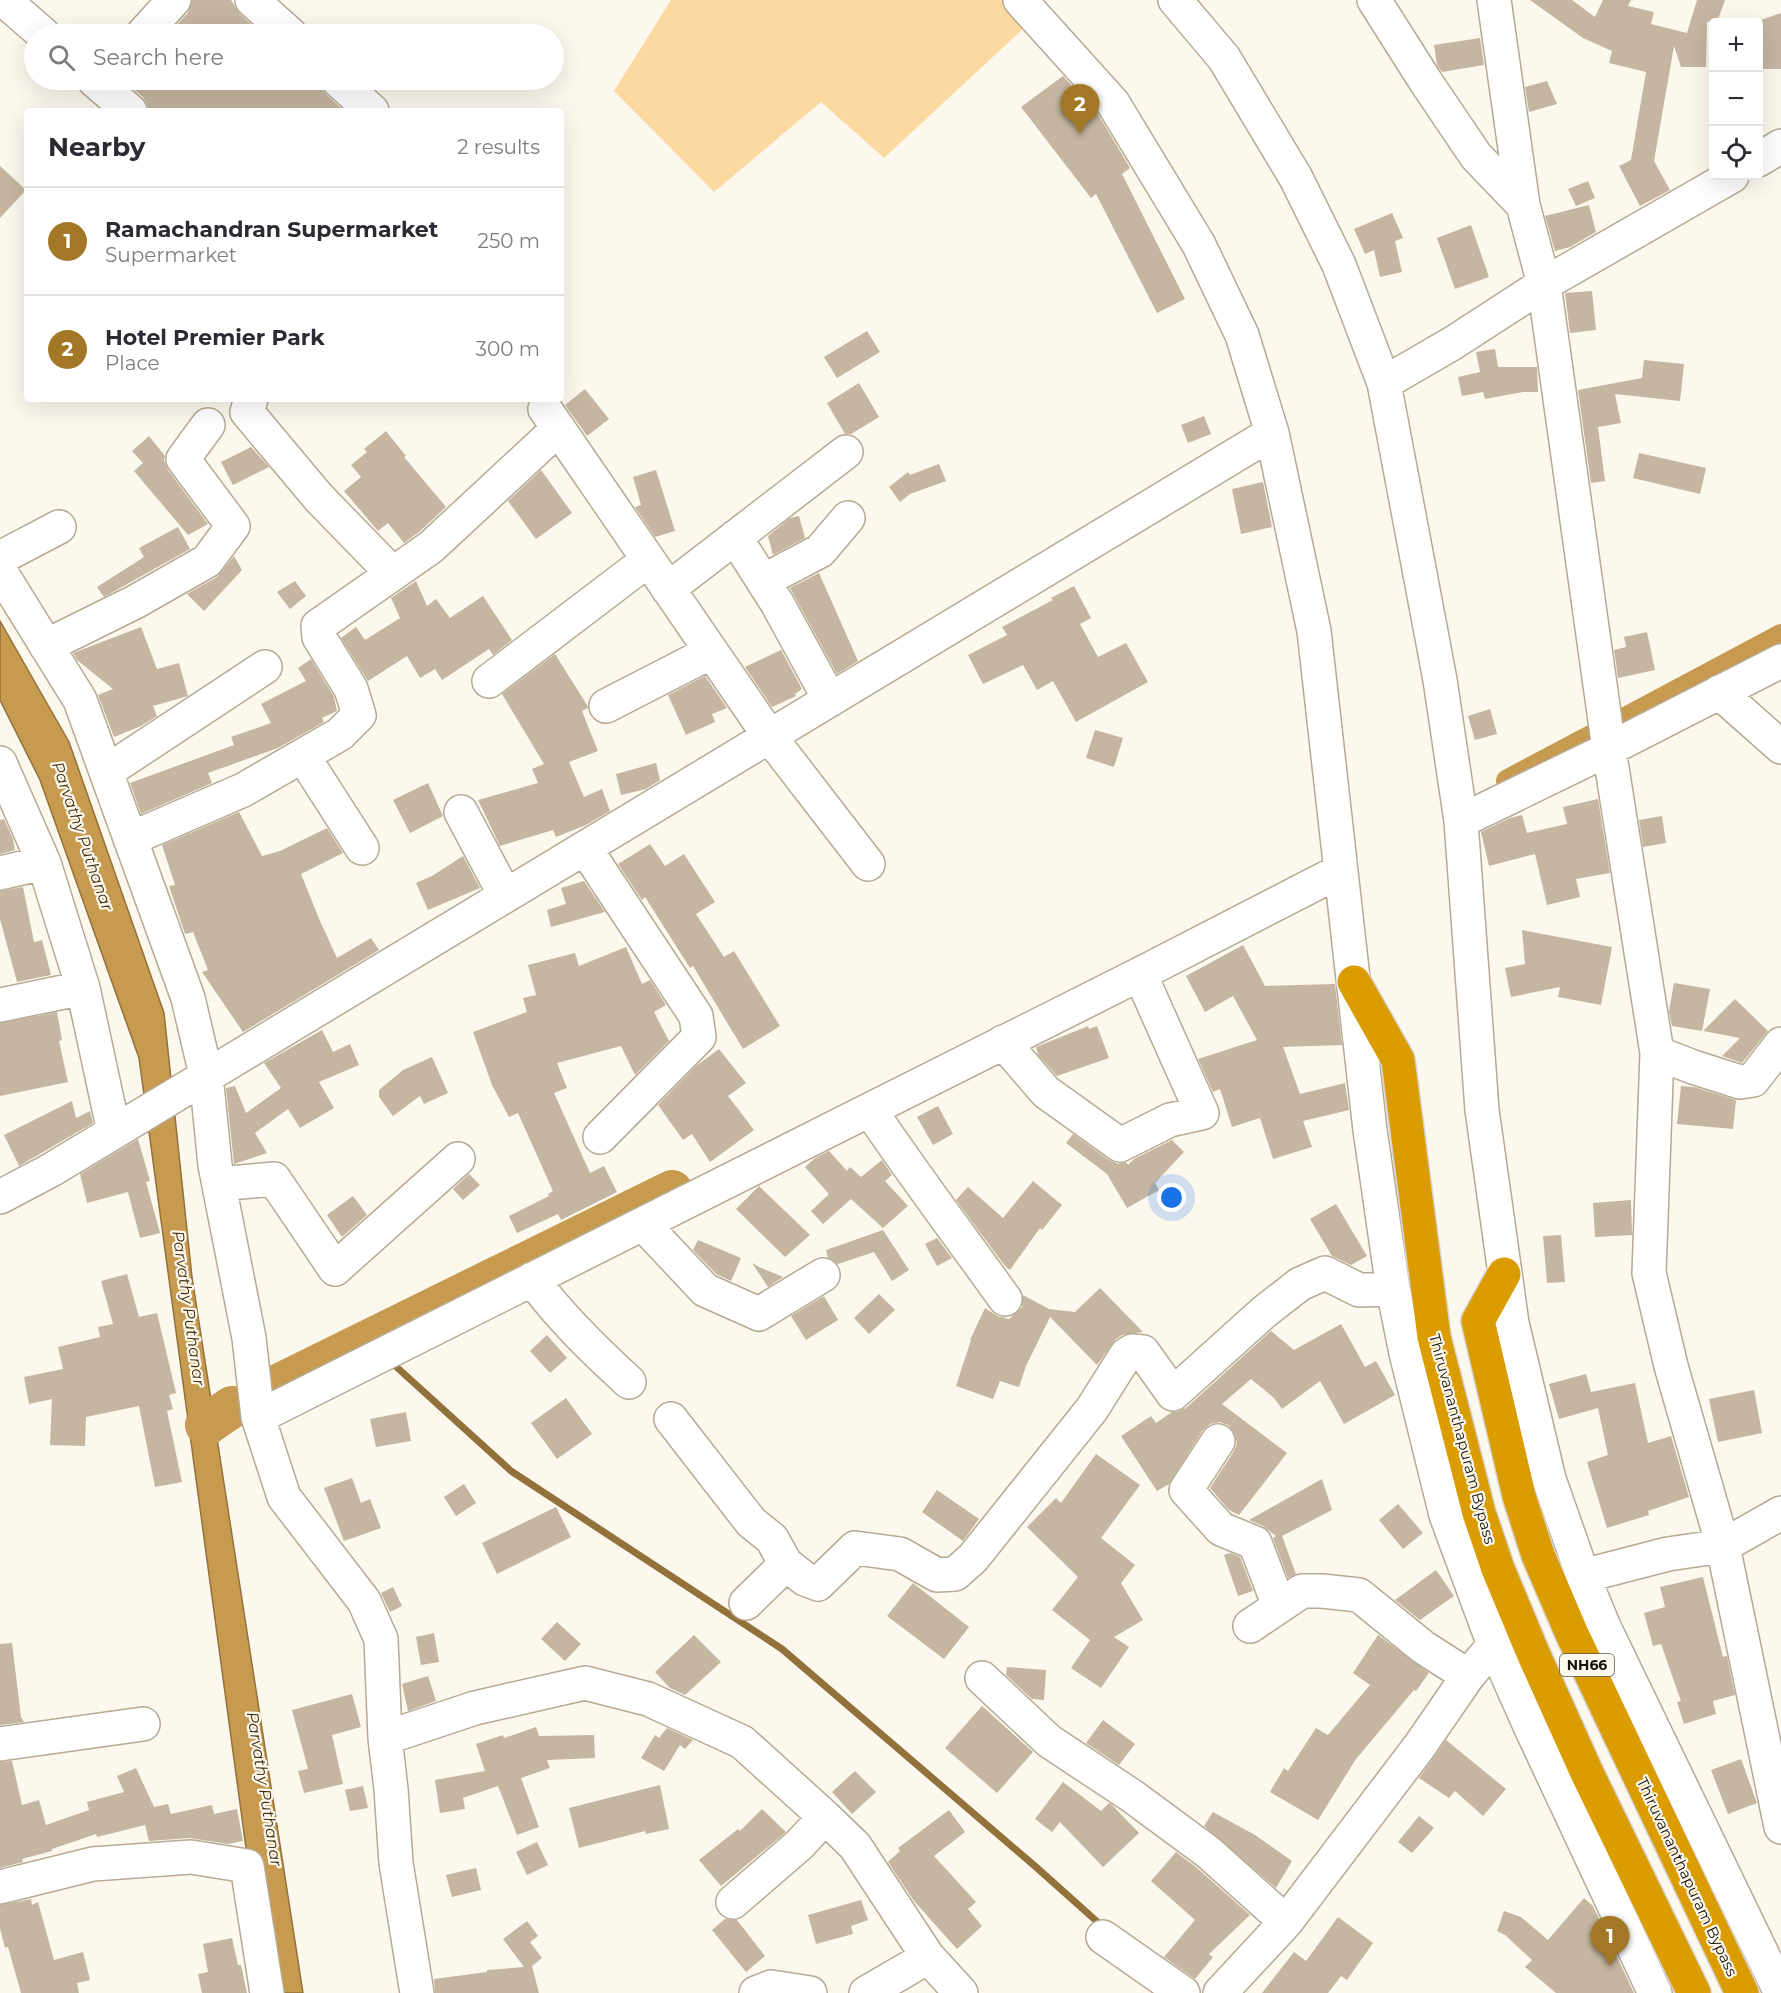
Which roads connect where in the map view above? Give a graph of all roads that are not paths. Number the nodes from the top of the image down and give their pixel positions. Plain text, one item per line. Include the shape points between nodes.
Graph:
1 (4, 0) edge
2 (174, 0) edge
3 (252, 0) edge
4 (1020, 0) edge
5 (1175, 0) edge
6 (1374, 0) edge
7 (1494, 0) edge
8 (32, 24) edge
9 (152, 24) edge
10 (279, 24) edge
11 (106, 90) edge
12 (349, 90) edge
13 (127, 108) edge
14 (369, 108) edge
15 (1781, 146) edge
16 (1763, 157) edge
17 (1725, 180) edge
18 (1523, 205) junction
19 (1544, 284) junction
20 (1384, 383) junction
21 (250, 402) edge
22 (208, 425) dead end
23 (1272, 433) junction
24 (846, 452) dead end
25 (849, 518) dead end
26 (59, 527) dead end
27 (735, 537) junction
28 (0, 558) edge
29 (648, 560) junction
30 (0, 572) edge
31 (392, 573) junction
32 (763, 581) junction
33 (668, 589) junction
34 (46, 646) junction
35 (711, 652) junction
36 (1781, 661) edge
37 (265, 667) dead end
38 (489, 681) dead end
39 (1719, 692) junction
40 (830, 700) junction
41 (606, 706) dead end
42 (770, 737) junction
43 (1781, 747) edge
44 (1609, 749) junction
45 (303, 756) junction
46 (0, 764) edge
47 (106, 772) junction
48 (461, 812) dead end
49 (1461, 821) junction
50 (130, 839) junction
51 (362, 848) dead end
52 (585, 848) junction
53 (44, 863) junction
54 (868, 864) dead end
55 (1340, 871) junction
56 (0, 873) edge
57 (506, 895) junction
58 (1140, 974) junction
59 (1353, 982) junction
60 (83, 988) junction
61 (0, 1005) edge
62 (1003, 1042) junction
63 (1781, 1044) edge
64 (1658, 1053) junction
65 (198, 1080) junction
66 (870, 1110) junction
67 (127, 1124) junction
68 (600, 1137) dead end
69 (458, 1159) dead end
70 (219, 1184) junction
71 (0, 1197) edge
72 (643, 1224) junction
73 (1504, 1274) junction
74 (823, 1275) dead end
75 (532, 1279) junction
76 (1393, 1289) junction
77 (1005, 1299) dead end
78 (629, 1382) dead end
79 (258, 1418) junction
80 (671, 1419) dead end
81 (1218, 1441) dead end
82 (1776, 1522) edge
83 (1723, 1546) junction
84 (786, 1564) junction
85 (1583, 1576) junction
86 (746, 1603) dead end
87 (1279, 1606) junction
88 (1250, 1626) dead end
89 (1494, 1645) junction
90 (1468, 1676) junction
91 (982, 1677) dead end
92 (143, 1724) dead end
93 (385, 1738) junction
94 (0, 1744) edge
95 (1777, 1782) edge
96 (825, 1816) junction
97 (1781, 1827) edge
98 (0, 1887) edge
99 (733, 1902) dead end
100 (1286, 1922) junction
101 (1103, 1937) dead end
102 (928, 1957) junction
103 (1780, 1989) edge
104 (267, 1993) edge
105 (417, 1993) edge
106 (756, 1993) edge
107 (810, 1993) edge
108 (866, 1993) edge
109 (961, 1993) edge
110 (1183, 1993) edge
111 (1220, 1993) edge
112 (1655, 1993) edge
113 (1694, 1993) edge
114 (1742, 1993) edge

1 - 8 street
2 - 9 street
3 - 10 street
4 - 23 street via 1113,103 1199,245 1242,335
5 - 20 street via 1224,58 1296,178 1339,265
6 - 18 street via 1476,156
7 - 18 street
11 - 13 street
12 - 14 street
15 - 16 street
17 - 19 street
18 - 19 street
19 - 20 street
19 - 44 street
20 - 49 street via 1440,680
21 - 31 street via 247,412 319,498
22 - 34 street via 183,459 233,526 207,561
23 - 40 street
23 - 55 street via 1314,631
24 - 27 street
25 - 32 street via 820,551
26 - 28 street
27 - 32 street
27 - 33 street
29 - 31 street via 551,419 431,547
29 - 33 street
29 - 38 street
30 - 34 street
31 - 45 street via 318,626 319,637 351,689 359,715 340,734
32 - 40 street
33 - 35 street
34 - 47 street via 80,700
35 - 41 street
35 - 42 street
36 - 39 street
37 - 47 street
39 - 43 street
39 - 44 street
40 - 42 street
42 - 52 street
42 - 54 street
44 - 49 street
44 - 64 street
45 - 50 street via 243,790
45 - 51 street
46 - 53 street
47 - 50 street
48 - 57 street
49 - 73 street via 1482,1110
50 - 65 street via 188,998
52 - 57 street
52 - 68 street via 696,1016 699,1037
53 - 56 street
53 - 60 street
55 - 58 street
55 - 59 street
57 - 65 street
58 - 62 street
58 - 62 street via 1202,1113 1170,1120 1120,1145 1046,1092
59 - 76 street
59 - 113 highway, Thiruvananthapuram Bypass / NH66 via 1398,1060 1434,1337 1479,1513 1533,1653
60 - 61 street
60 - 67 street
62 - 66 street
63 - 64 street via 1753,1080 1740,1082
64 - 83 street via 1649,1273 1671,1366
65 - 67 street
65 - 70 street
66 - 72 street
66 - 77 street
67 - 71 street
69 - 70 street via 336,1269 274,1179
70 - 79 street via 249,1338
72 - 74 street via 705,1290 759,1314
72 - 75 street
73 - 85 street via 1549,1479
73 - 114 highway, Thiruvananthapuram Bypass / NH66 via 1478,1321 1519,1496 1538,1555
75 - 78 street via 550,1304
75 - 79 street
76 - 84 street via 1359,1290 1325,1273 1300,1284 1173,1394 1143,1352 1132,1351 1092,1409 973,1558 955,1574 937,1575 900,1554 866,1548 855,1548 818,1584
76 - 89 street via 1446,1515
79 - 93 street via 284,1497 364,1601 381,1638
80 - 84 street via 751,1522 772,1539
81 - 87 street via 1186,1490 1221,1529 1255,1543
82 - 83 street
83 - 85 street via 1668,1554
83 - 95 street
84 - 86 street
85 - 103 street via 1604,1627
87 - 88 street
87 - 90 street via 1302,1591 1359,1595 1423,1647
89 - 90 street
89 - 112 street
90 - 100 street
91 - 100 street via 1049,1741 1208,1852
92 - 94 street
93 - 96 street via 476,1708 585,1683 648,1699 742,1742
93 - 105 street via 396,1863
95 - 97 street
96 - 99 street via 799,1845
96 - 102 street via 855,1846
98 - 104 street via 93,1864 191,1857 247,1866
100 - 111 street
101 - 110 street
102 - 108 street
102 - 109 street
106 - 107 street via 771,1987

